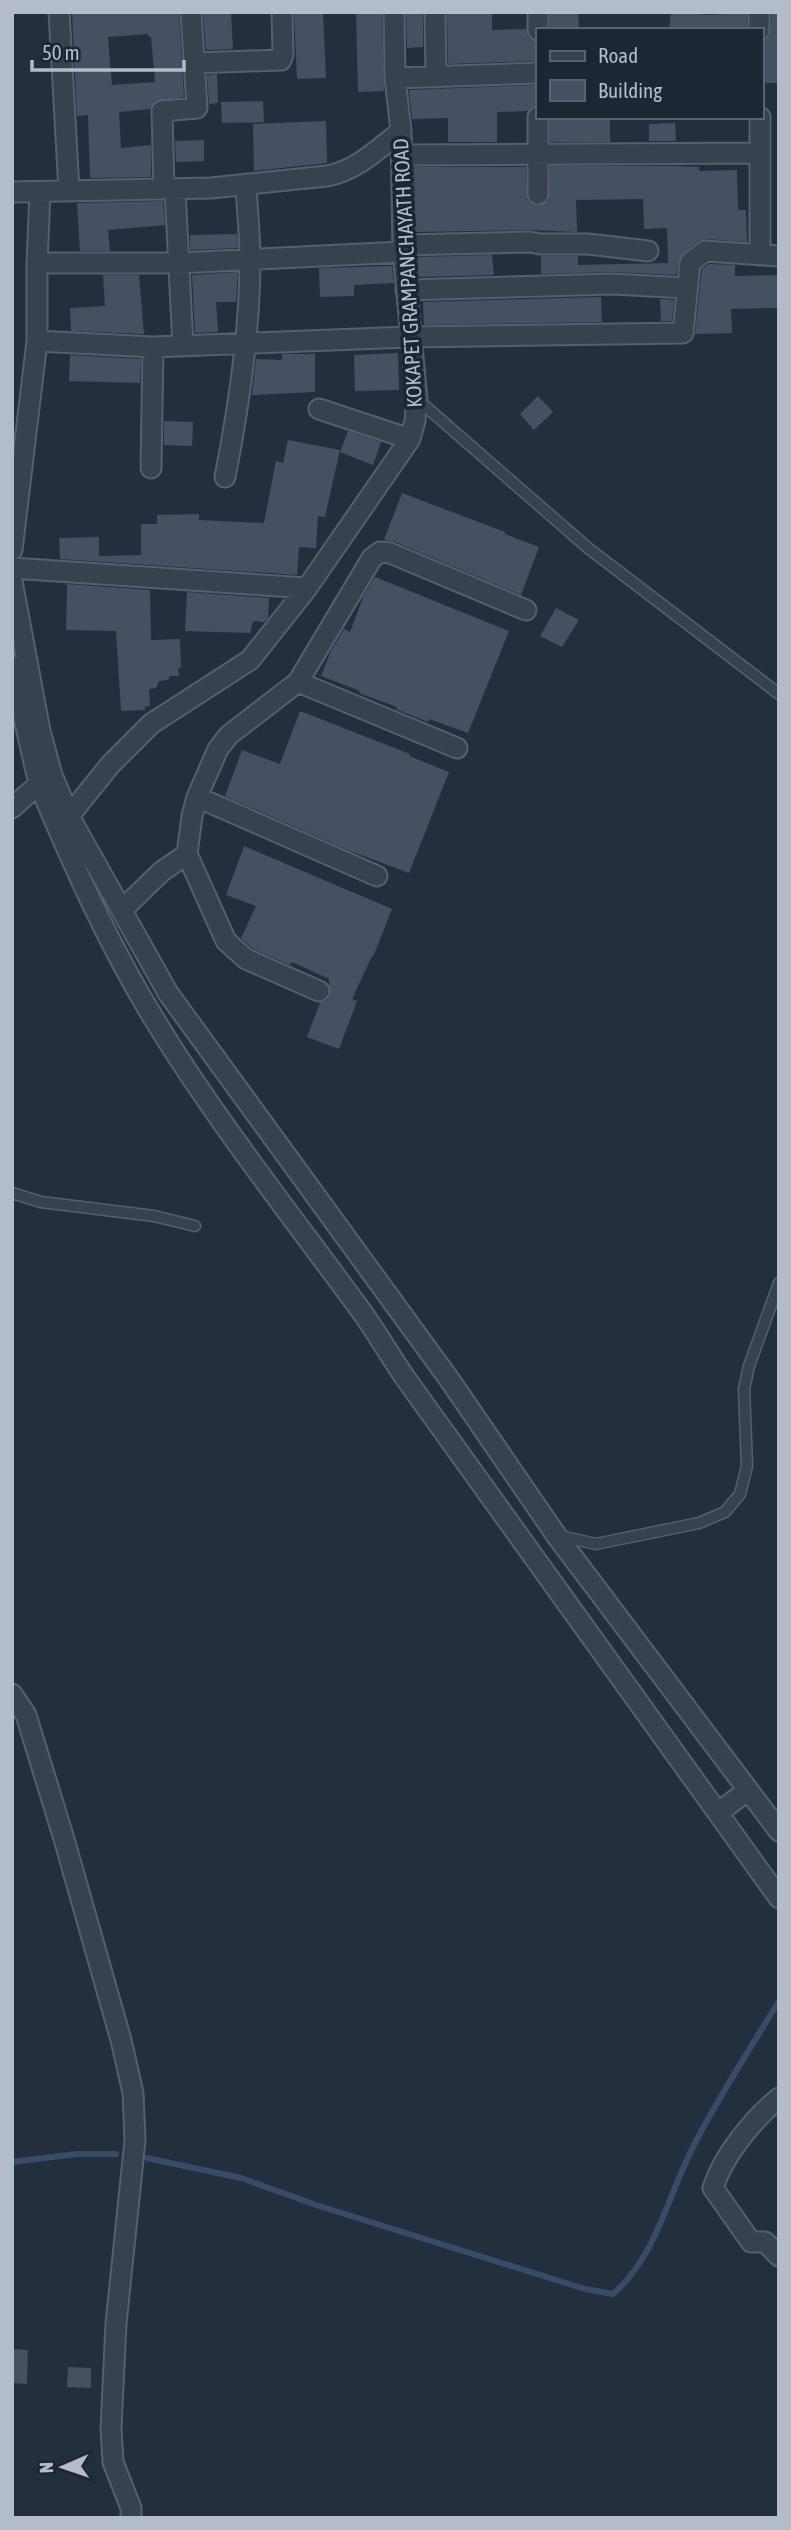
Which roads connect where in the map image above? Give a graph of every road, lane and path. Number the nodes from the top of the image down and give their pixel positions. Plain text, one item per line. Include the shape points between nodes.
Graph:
1 (58, 12) edge
2 (191, 12) edge
3 (282, 12) edge
4 (394, 12) edge
5 (435, 12) edge
6 (194, 63) junction
7 (536, 74) edge
8 (436, 77) junction
9 (395, 78) junction
10 (538, 119) edge
11 (760, 119) edge
12 (401, 131) junction
13 (760, 153) junction
14 (401, 155) junction
15 (538, 155) junction
16 (246, 184) junction
17 (170, 189) junction
18 (69, 190) junction
19 (12, 192) edge
20 (40, 192) junction
21 (538, 194) dead end
22 (403, 249) junction
23 (648, 251) dead end
24 (769, 256) edge
25 (250, 259) junction
26 (37, 263) junction
27 (178, 263) junction
28 (687, 288) junction
29 (406, 290) junction
30 (410, 337) junction
31 (37, 341) junction
32 (245, 344) junction
33 (183, 346) junction
34 (153, 347) junction
35 (417, 399) junction
36 (319, 409) dead end
37 (410, 439) junction
38 (152, 468) dead end
39 (225, 477) dead end
40 (12, 550) edge
41 (12, 568) edge
42 (12, 581) edge
43 (307, 588) junction
44 (526, 610) dead end
45 (12, 666) edge
46 (299, 681) junction
47 (779, 694) edge
48 (457, 748) dead end
49 (39, 784) junction
50 (197, 797) junction
51 (12, 808) edge
52 (69, 816) junction
53 (187, 853) junction
54 (377, 876) dead end
55 (121, 910) junction
56 (319, 991) dead end
57 (12, 1193) edge
58 (195, 1226) dead end
59 (779, 1283) edge
60 (556, 1535) junction
61 (12, 1694) edge
62 (748, 1790) junction
63 (718, 1813) junction
64 (779, 1831) edge
65 (779, 1898) edge
66 (779, 2098) edge
67 (774, 2244) edge
68 (131, 2518) edge

1 - 18 street
2 - 6 street
3 - 6 street via 281,60
4 - 9 street, KOKAPET GRAMPANCHAYATH ROAD
5 - 8 street
6 - 17 street via 197,108 162,111
7 - 8 street
8 - 9 street
9 - 12 street, KOKAPET GRAMPANCHAYATH ROAD
10 - 15 street
11 - 13 street
12 - 14 street, KOKAPET GRAMPANCHAYATH ROAD
12 - 16 street via 343,173
13 - 15 street
13 - 24 street
14 - 15 street
14 - 22 street, KOKAPET GRAMPANCHAYATH ROAD
15 - 21 street
16 - 17 street
16 - 25 street
17 - 18 street
17 - 27 street
18 - 20 street
19 - 20 street
20 - 26 street
22 - 23 street via 530,242
22 - 25 street
22 - 29 street, KOKAPET GRAMPANCHAYATH ROAD
24 - 28 street via 705,251 690,263
25 - 27 street
25 - 32 street
26 - 27 street
26 - 31 street
27 - 33 street
28 - 29 street via 612,284
28 - 30 street via 683,333
29 - 30 street, KOKAPET GRAMPANCHAYATH ROAD
30 - 32 street
30 - 35 street, KOKAPET GRAMPANCHAYATH ROAD
31 - 34 street
31 - 40 street
32 - 33 street
32 - 39 street
33 - 34 street
34 - 38 street
35 - 37 street, KOKAPET GRAMPANCHAYATH ROAD
35 - 47 lane via 588,548
36 - 37 street
37 - 43 street, KOKAPET GRAMPANCHAYATH ROAD
41 - 43 street
42 - 52 street via 40,731
43 - 52 street, KOKAPET GRAMPANCHAYATH ROAD via 250,660 151,724
44 - 46 street via 380,552 372,558
45 - 49 street
46 - 48 street
46 - 50 street via 229,735
49 - 51 street
49 - 63 street via 69,856 158,1026
50 - 53 street
50 - 54 street
52 - 55 street
53 - 55 street
53 - 56 street via 235,952
55 - 60 street via 169,993 449,1379
57 - 58 lane via 41,1202
59 - 60 lane via 744,1389 747,1466 733,1503 699,1523 596,1544
60 - 62 street
61 - 68 street via 26,1715 133,2093 135,2140 116,2324 111,2428 113,2462
62 - 63 street
62 - 64 street
63 - 65 street
66 - 67 street via 758,2114 717,2174 713,2188 751,2242

